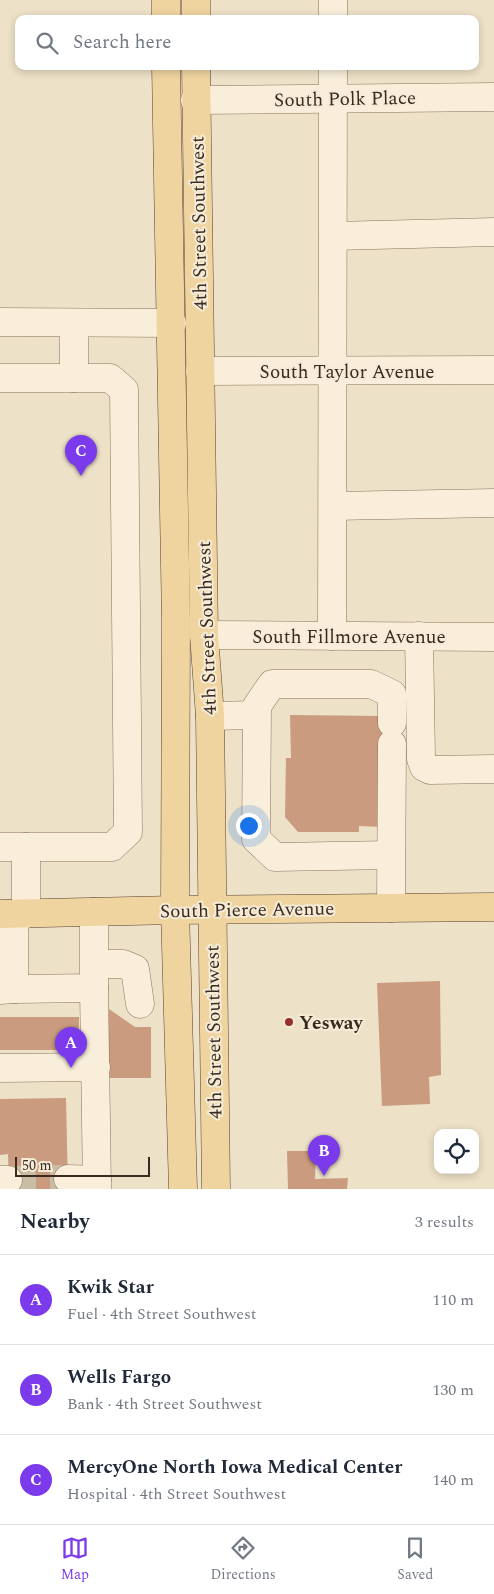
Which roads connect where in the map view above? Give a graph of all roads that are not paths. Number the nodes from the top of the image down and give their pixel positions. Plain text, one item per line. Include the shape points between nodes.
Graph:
1 (166, 0) edge
2 (196, 0) edge
3 (333, 0) edge
4 (166, 15) edge
5 (196, 15) edge
6 (333, 15) edge
7 (166, 70) edge
8 (196, 70) edge
9 (333, 70) edge
10 (494, 97) edge
11 (333, 99) junction
12 (195, 100) junction
13 (494, 232) edge
14 (333, 236) junction
15 (0, 322) edge
16 (74, 323) junction
17 (172, 323) junction
18 (494, 370) edge
19 (200, 371) junction
20 (334, 372) junction
21 (0, 378) edge
22 (74, 378) junction
23 (494, 503) edge
24 (333, 506) junction
25 (204, 635) junction
26 (332, 636) junction
27 (419, 636) junction
28 (494, 637) edge
29 (256, 715) junction
30 (210, 716) junction
31 (494, 769) edge
32 (13, 847) edge
33 (392, 855) junction
34 (494, 907) edge
35 (391, 908) junction
36 (212, 909) junction
37 (175, 910) junction
38 (94, 912) junction
39 (13, 914) edge
40 (94, 976) junction
41 (7, 990) edge
42 (140, 1004) dead end
43 (96, 1067) junction
44 (0, 1068) edge
45 (68, 1180) tunnel mouth
46 (97, 1184) edge
47 (183, 1189) edge
48 (216, 1189) edge

1 - 4 main road
2 - 5 main road
3 - 6 street
7 - 17 main road, 4th Street Southwest
8 - 12 main road, 4th Street Southwest
9 - 11 street
10 - 11 street, South Polk Place
11 - 12 street, South Polk Place
11 - 14 street
12 - 19 main road, 4th Street Southwest
13 - 14 street
14 - 20 street
15 - 16 street
16 - 17 street
16 - 22 street
17 - 37 main road, 4th Street Southwest
18 - 20 street, South Taylor Avenue
19 - 20 street, South Taylor Avenue
19 - 25 main road, 4th Street Southwest
20 - 24 street
21 - 22 street
22 - 32 street via 110,378 124,390 128,832 112,848
23 - 24 street
24 - 26 street
25 - 26 street, South Fillmore Avenue
25 - 30 main road, 4th Street Southwest
26 - 27 street, South Fillmore Avenue
27 - 28 street, South Fillmore Avenue
27 - 31 street via 421,759 424,767 430,770
29 - 30 street
29 - 33 street via 256,839 275,857
29 - 33 street via 256,706 272,684 372,684 392,694
30 - 36 main road, 4th Street Southwest
32 - 39 street
33 - 35 street
34 - 35 main road, South Pierce Avenue
35 - 36 main road, South Pierce Avenue
36 - 37 main road, South Pierce Avenue
36 - 48 main road, 4th Street Southwest
37 - 38 main road, South Pierce Avenue
37 - 47 main road, 4th Street Southwest
38 - 39 main road, South Pierce Avenue
38 - 40 street
39 - 41 street
40 - 41 street
40 - 42 street via 123,964 135,969
40 - 43 street
43 - 44 street
43 - 46 street
45 - 46 street

